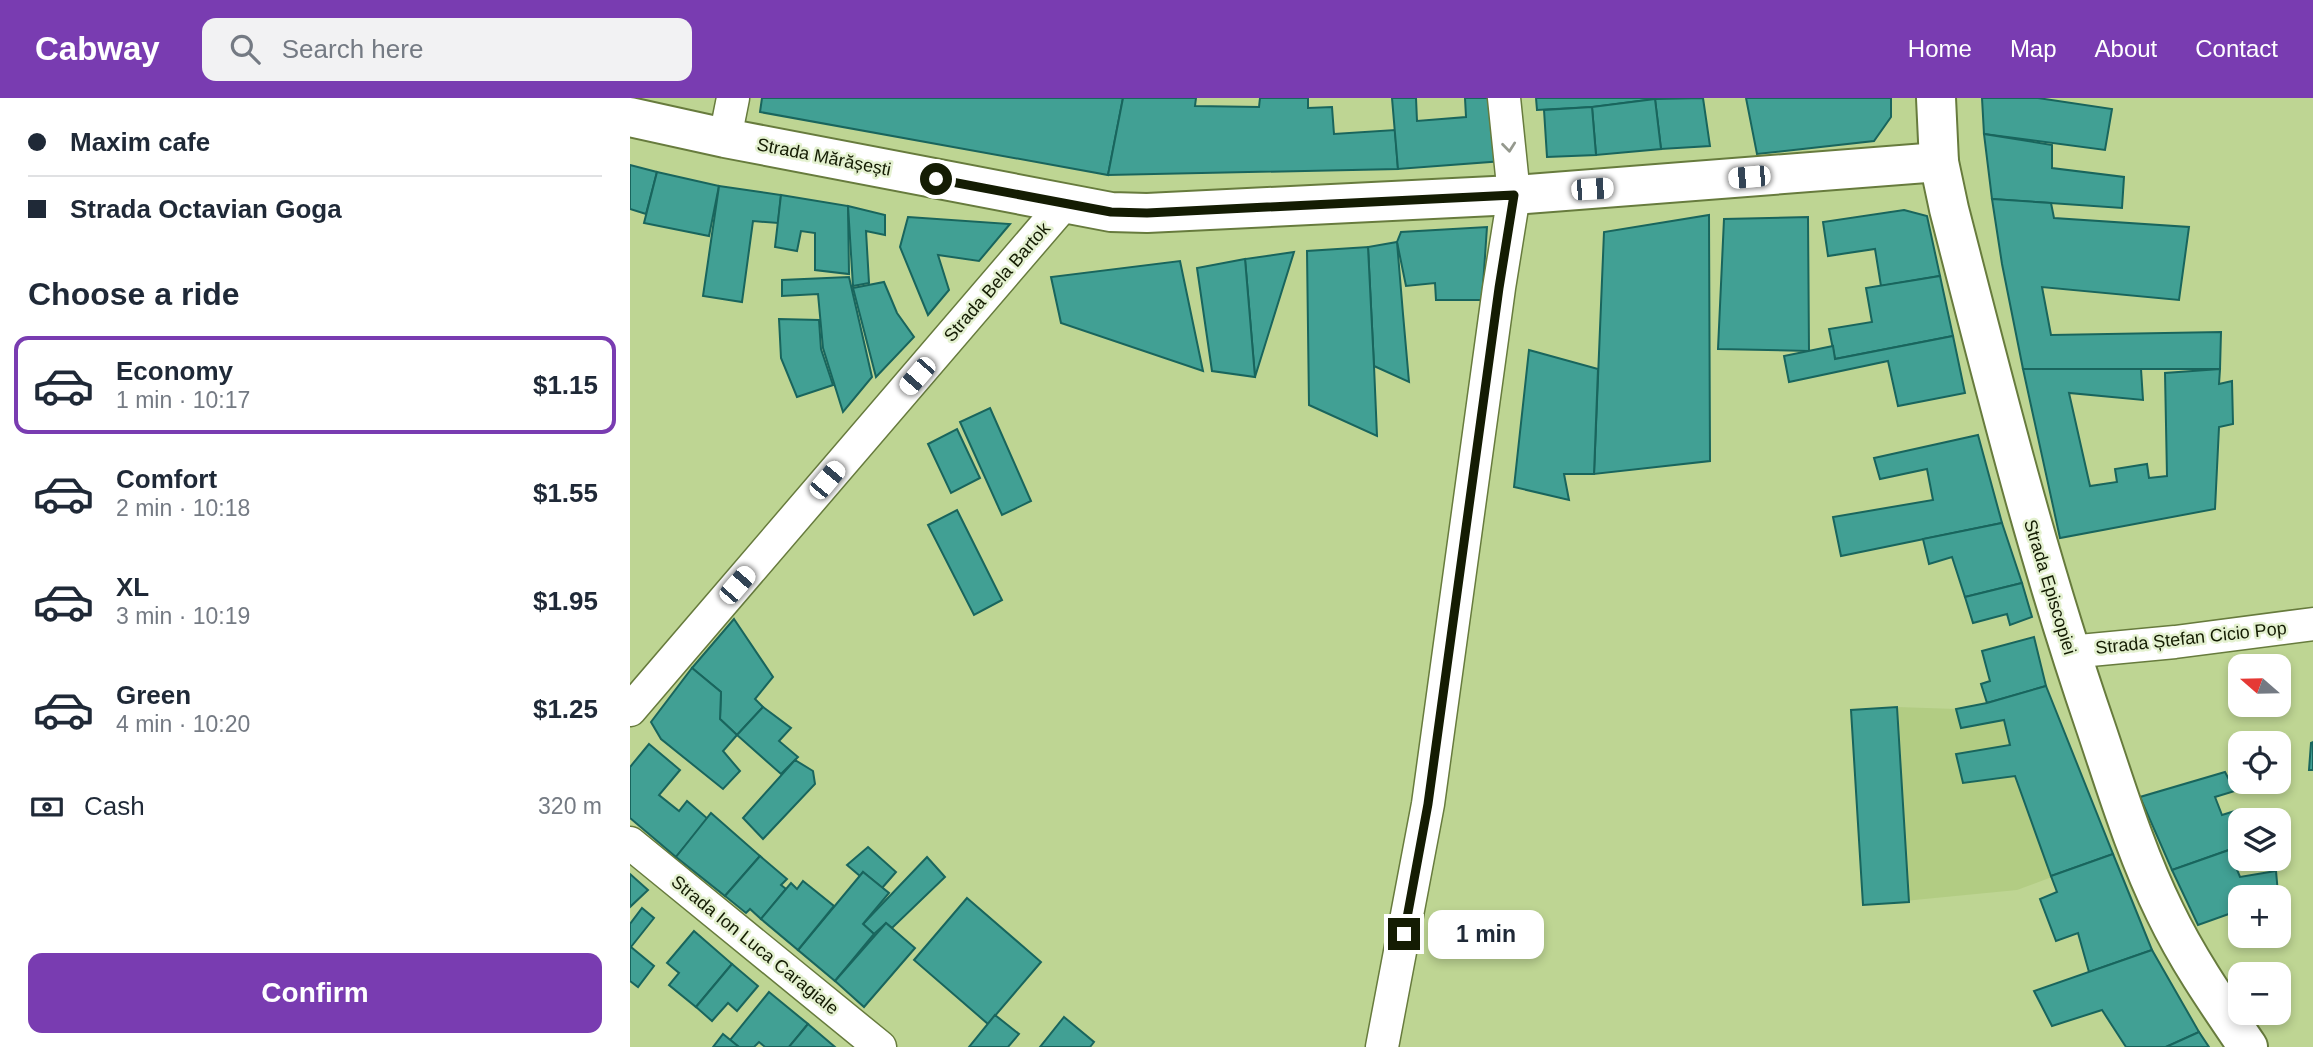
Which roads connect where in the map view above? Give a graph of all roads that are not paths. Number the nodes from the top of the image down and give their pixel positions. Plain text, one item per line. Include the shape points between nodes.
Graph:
1 (733, 98) edge
2 (1504, 98) edge
3 (1936, 98) edge
4 (630, 117) edge
5 (725, 138) junction
6 (1939, 162) junction
7 (1514, 195) junction
8 (1063, 204) junction
9 (2313, 624) edge
10 (2070, 652) junction
11 (630, 710) edge
12 (630, 843) edge
13 (880, 1047) edge
14 (1382, 1047) edge
15 (2248, 1047) edge

1 - 5 street
2 -> 7 street
3 - 6 street, Strada Episcopiei
4 - 5 street, Strada Mărășești
5 - 8 street, Strada Mărășești
6 - 7 street, Strada Mărășești
6 - 10 street, Strada Episcopiei via 2023,499
7 - 8 street, Strada Mărășești via 1147,213
7 - 14 street via 1428,804
8 - 11 street, Strada Bela Bartok
9 - 10 street, Strada Ștefan Cicio Pop
10 - 15 street, Strada Episcopiei via 2137,847 2164,911 2199,975
12 - 13 street, Strada Ion Luca Caragiale

